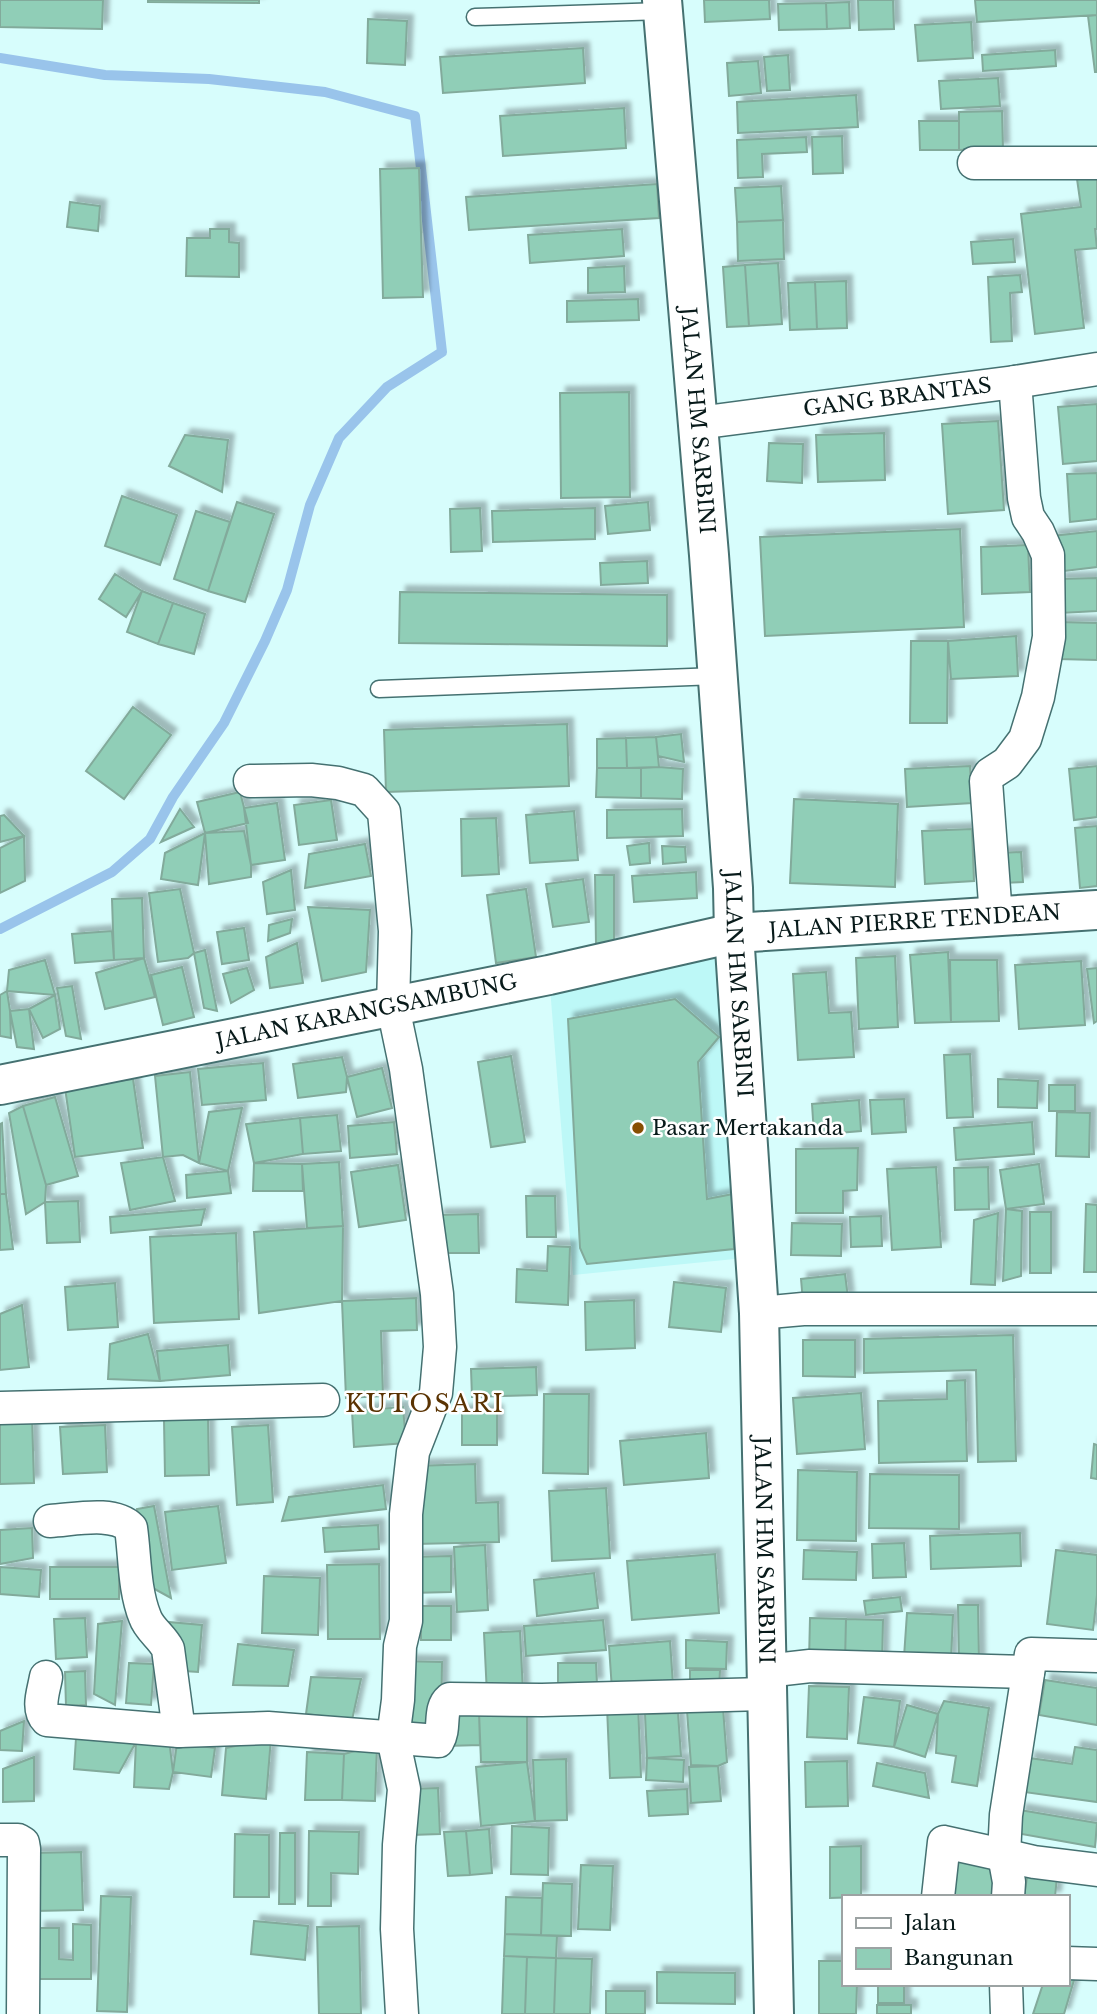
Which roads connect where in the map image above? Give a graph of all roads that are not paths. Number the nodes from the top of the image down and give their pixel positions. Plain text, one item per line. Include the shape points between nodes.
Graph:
1 (662, 6) edge
2 (475, 17) dead end
3 (974, 163) dead end
4 (1097, 163) edge
5 (1097, 369) edge
6 (1015, 382) junction
7 (698, 423) junction
8 (718, 676) junction
9 (379, 689) dead end
10 (250, 781) dead end
11 (1097, 910) edge
12 (996, 917) junction
13 (734, 933) junction
14 (393, 1007) junction
15 (0, 1085) edge
16 (1097, 1309) edge
17 (759, 1313) junction
18 (323, 1400) dead end
19 (0, 1408) edge
20 (50, 1521) dead end
21 (1097, 1656) edge
22 (1028, 1672) junction
23 (46, 1677) dead end
24 (766, 1683) junction
25 (179, 1731) junction
26 (393, 1738) junction
27 (0, 1840) edge
28 (1004, 1855) junction
29 (1097, 1870) edge
30 (938, 1895) edge
31 (1008, 1895) edge
32 (1069, 1964) edge
33 (1097, 1964) edge
34 (1006, 1986) edge
35 (23, 2014) edge
36 (402, 2014) edge
37 (774, 2014) edge
38 (1007, 2014) edge

1 - 2 lane
1 - 7 main road, JALAN HM SARBINI
3 - 4 street
5 - 6 street, GANG BRANTAS
6 - 7 street, GANG BRANTAS
6 - 12 street via 1024,498 1028,517 1048,555 1049,637 1025,739 986,781
7 - 8 main road, JALAN HM SARBINI
8 - 9 lane
8 - 13 main road, JALAN HM SARBINI
10 - 14 street via 338,783 364,790 384,813 395,931
11 - 12 main road, JALAN PIERRE TENDEAN
12 - 13 main road, JALAN PIERRE TENDEAN
13 - 14 main road, JALAN KARANGSAMBUNG
13 - 17 main road, JALAN HM SARBINI
14 - 15 main road, JALAN KARANGSAMBUNG
14 - 26 street via 406,1069 440,1347 436,1393 413,1451 406,1524 406,1622
16 - 17 street
17 - 24 main road, JALAN HM SARBINI
18 - 19 street
20 - 25 street via 106,1518 121,1520 131,1528 145,1618 168,1649
21 - 22 street via 1031,1654
22 - 24 street via 810,1665
22 - 28 street
23 - 25 street via 41,1705 47,1720
24 - 26 street via 542,1700 450,1699 443,1708 444,1726 438,1741
24 - 37 main road, JALAN HM SARBINI
25 - 26 street via 268,1728
26 - 36 street via 404,1788 397,1929
27 - 35 street via 18,1840 24,1849
28 - 29 street
28 - 30 street via 944,1842
28 - 31 street
32 - 33 street
34 - 38 street

